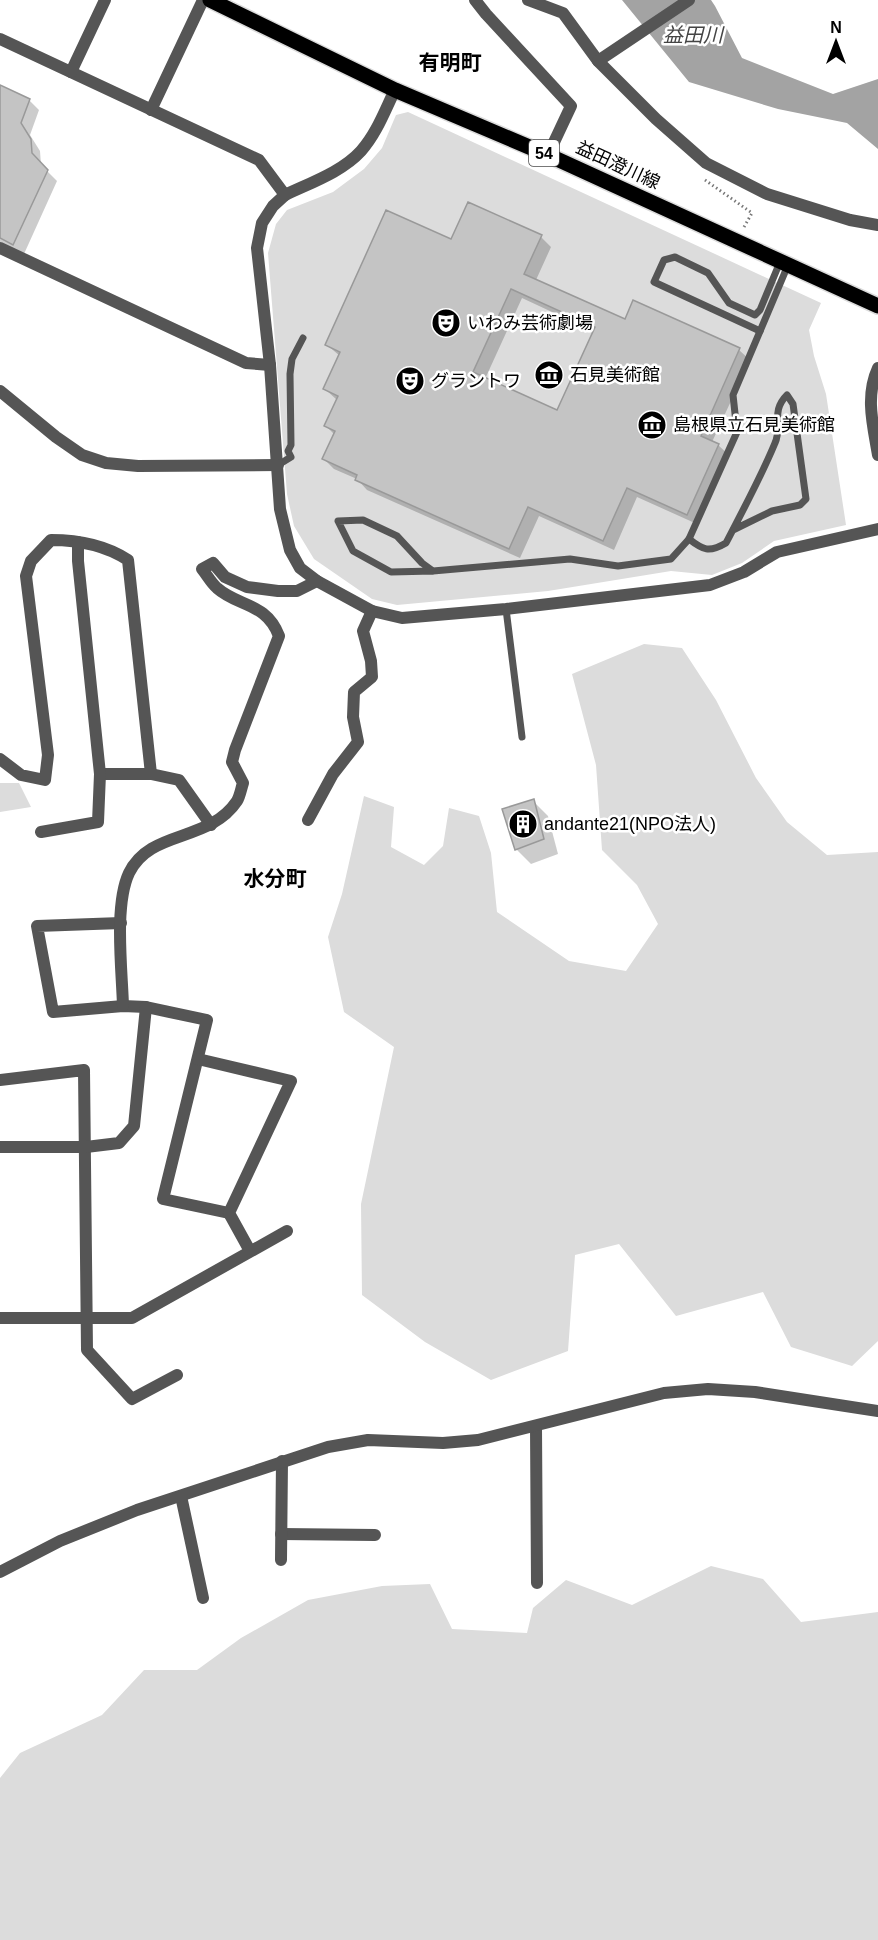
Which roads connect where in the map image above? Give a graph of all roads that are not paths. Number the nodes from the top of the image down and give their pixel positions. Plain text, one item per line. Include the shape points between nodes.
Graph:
1 (105, 0) edge
2 (202, 0) edge
3 (210, 0) edge
4 (475, 0) edge
5 (528, 0) edge
6 (689, 0) edge
7 (0, 39) edge
8 (598, 61) junction
9 (71, 72) junction
10 (395, 90) junction
11 (151, 110) junction
12 (549, 155) junction
13 (285, 195) junction
14 (878, 225) edge
15 (0, 248) edge
16 (784, 263) junction
17 (878, 306) edge
18 (760, 331) junction
19 (303, 338) dead end
20 (270, 365) junction
21 (878, 368) edge
22 (0, 391) edge
23 (878, 455) edge
24 (278, 465) junction
25 (878, 529) edge
26 (733, 530) junction
27 (688, 538) junction
28 (78, 542) junction
29 (433, 571) junction
30 (317, 581) junction
31 (506, 609) junction
32 (372, 611) junction
33 (522, 737) dead end
34 (0, 759) edge
35 (100, 774) junction
36 (151, 774) junction
37 (308, 820) dead end
38 (211, 825) junction
39 (41, 832) dead end
40 (121, 923) junction
41 (123, 1006) junction
42 (147, 1007) junction
43 (198, 1059) junction
44 (0, 1080) edge
45 (0, 1147) edge
46 (86, 1147) junction
47 (229, 1213) junction
48 (287, 1231) dead end
49 (250, 1251) junction
50 (0, 1318) edge
51 (86, 1318) junction
52 (177, 1375) dead end
53 (878, 1411) edge
54 (536, 1426) junction
55 (282, 1461) junction
56 (181, 1496) junction
57 (281, 1534) junction
58 (375, 1535) dead end
59 (281, 1560) dead end
60 (0, 1572) edge
61 (537, 1583) dead end
62 (203, 1598) dead end

1 - 9 street
2 - 11 street
3 - 10 main road, 益田澄川線 / 54
4 - 12 street via 571,106
5 - 8 street via 563,13
6 - 8 street
7 - 9 street
8 - 14 street via 706,162 767,194
9 - 11 street
10 - 12 main road, 益田澄川線 / 54
10 - 13 street via 361,151 343,166
11 - 13 street via 259,160
12 - 16 main road, 益田澄川線 / 54
13 - 20 street via 262,223 257,248
15 - 20 street via 246,363
16 - 17 main road, 益田澄川線 / 54
16 - 18 lane
16 - 18 lane via 755,315 729,303 708,273 675,257 664,260 654,282
18 - 27 lane via 733,395 737,432
19 - 24 lane via 292,359 290,374 291,457
20 - 24 street
21 - 23 street via 869,404
22 - 24 street via 82,455 106,463
24 - 30 street via 280,509 290,550 300,568
25 - 31 street via 777,552 744,572 710,585
26 - 26 lane via 777,440 777,410 787,396 793,404 806,499 800,505 772,511
26 - 27 lane via 726,543 715,550 701,548
27 - 29 lane via 671,559 618,566 570,560
28 - 34 street via 51,540 31,561 26,576 48,755 45,780 21,775
28 - 35 street
28 - 36 street via 112,550 128,560
29 - 29 lane via 391,572 353,551 338,521 363,520 397,536
30 - 32 street
30 - 38 street via 297,591 278,591 240,584 225,577 213,563 202,569 217,588 264,614 279,636 232,762 243,783 238,800
31 - 32 street via 402,618
31 - 33 lane
32 - 37 street via 363,631 372,677 354,692 358,742 333,774
35 - 36 street
35 - 39 street via 98,822
36 - 38 street via 179,780
38 - 40 street via 143,852 126,882
40 - 41 street
40 - 41 street via 37,926 53,1012
41 - 42 street
42 - 43 street via 207,1020
42 - 46 street via 134,1126 119,1143
43 - 47 street via 163,1199
43 - 47 street via 291,1081
44 - 46 street via 84,1070
45 - 46 street
46 - 51 street
47 - 49 street
48 - 49 street
49 - 51 street via 132,1318
50 - 51 street
51 - 52 street via 87,1350 132,1399
53 - 54 street via 755,1392 708,1389 664,1393
54 - 55 street via 466,1441 368,1440
54 - 61 street
55 - 56 street
55 - 57 street
56 - 60 street via 60,1540
56 - 62 street
57 - 58 street
57 - 59 street

